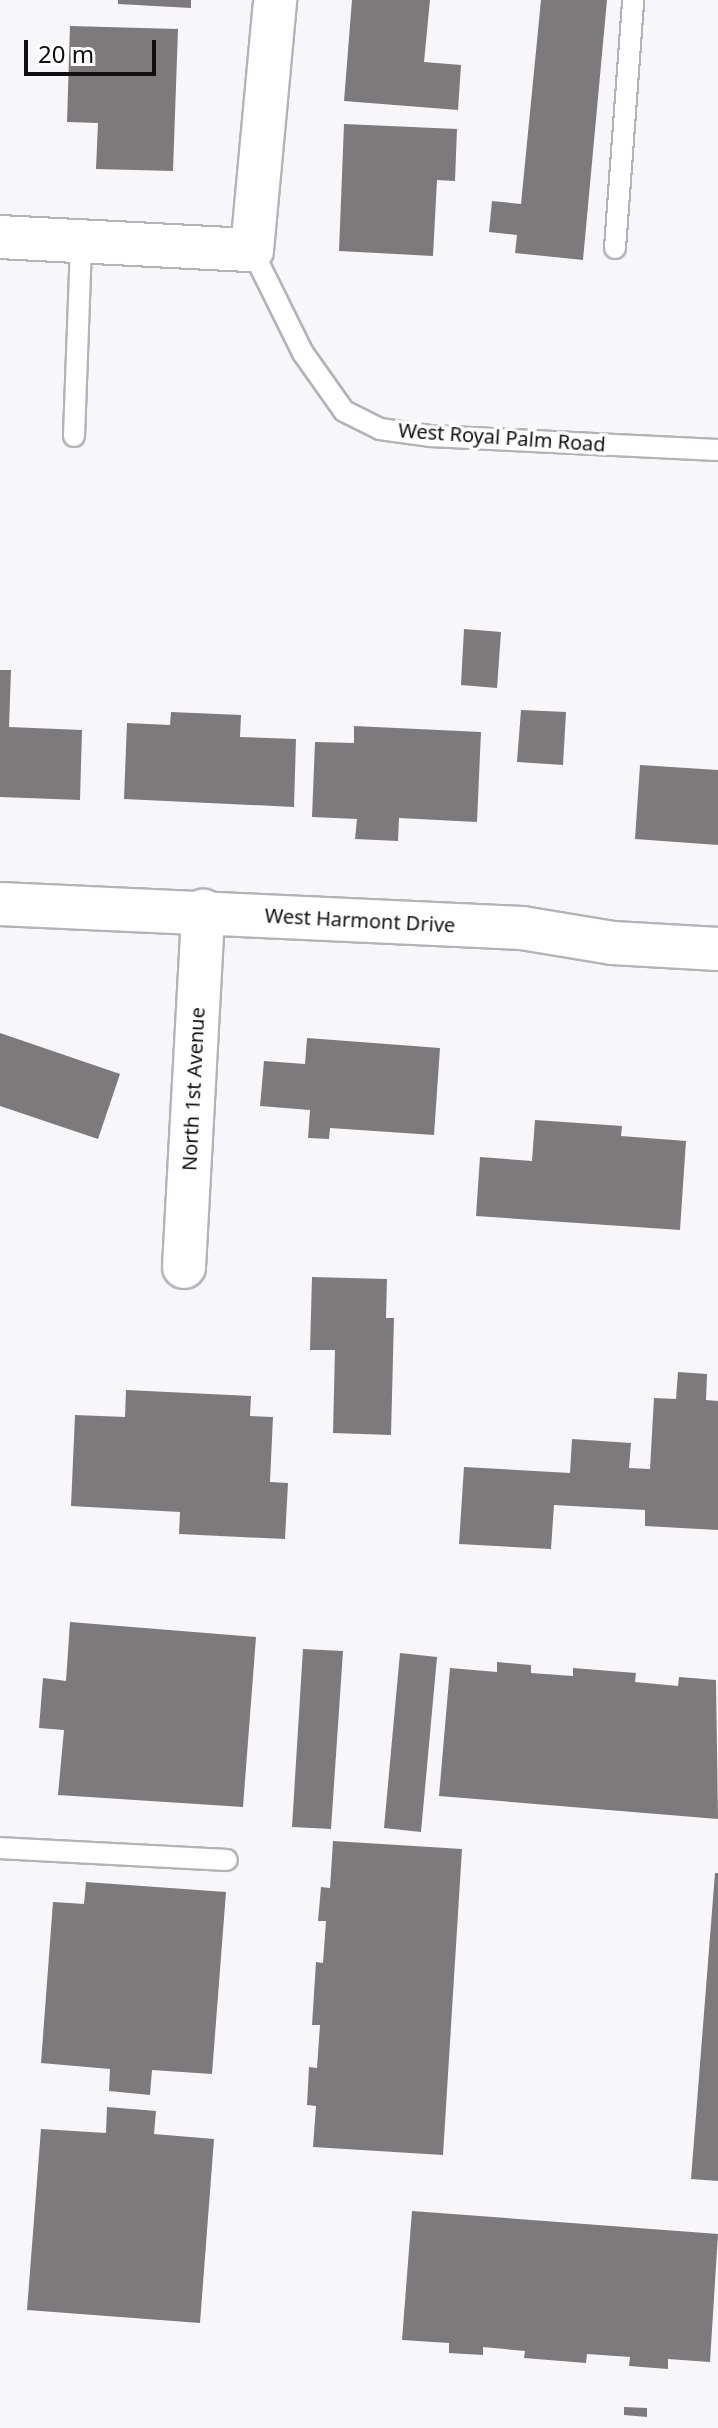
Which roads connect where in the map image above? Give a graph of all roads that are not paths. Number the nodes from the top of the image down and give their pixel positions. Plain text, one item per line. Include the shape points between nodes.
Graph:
1 (275, 0) edge
2 (633, 0) edge
3 (0, 237) edge
4 (81, 242) junction
5 (615, 248) dead end
6 (252, 250) junction
7 (74, 436) dead end
8 (718, 450) edge
9 (0, 904) edge
10 (203, 911) junction
11 (718, 949) edge
12 (184, 1267) dead end
13 (0, 1848) edge
14 (227, 1860) dead end

1 - 6 street
2 - 5 lane
3 - 4 street
4 - 6 street
4 - 7 lane
6 - 8 lane, West Royal Palm Road via 303,353 344,411 380,429
9 - 10 street, West Harmont Drive
10 - 11 street, West Harmont Drive via 522,928 613,943
10 - 12 street, North 1st Avenue
13 - 14 lane

